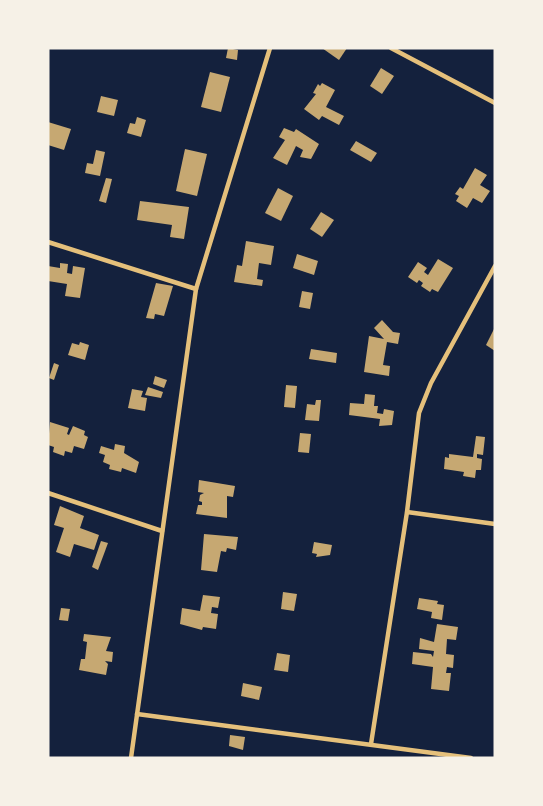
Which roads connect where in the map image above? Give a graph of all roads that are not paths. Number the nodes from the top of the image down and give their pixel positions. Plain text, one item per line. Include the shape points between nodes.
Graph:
1 (270, 48) edge
2 (391, 48) edge
3 (495, 103) edge
4 (48, 242) edge
5 (495, 266) edge
6 (196, 289) junction
7 (48, 493) edge
8 (407, 512) junction
9 (495, 524) edge
10 (162, 531) junction
11 (137, 714) junction
12 (371, 744) junction
13 (131, 758) edge
14 (471, 758) edge

1 - 6 street
2 - 3 street
4 - 6 street
5 - 8 street via 431,383 419,413
6 - 10 street
7 - 10 street
8 - 9 street
8 - 12 street
10 - 11 street
11 - 12 street
11 - 13 street
12 - 14 street

